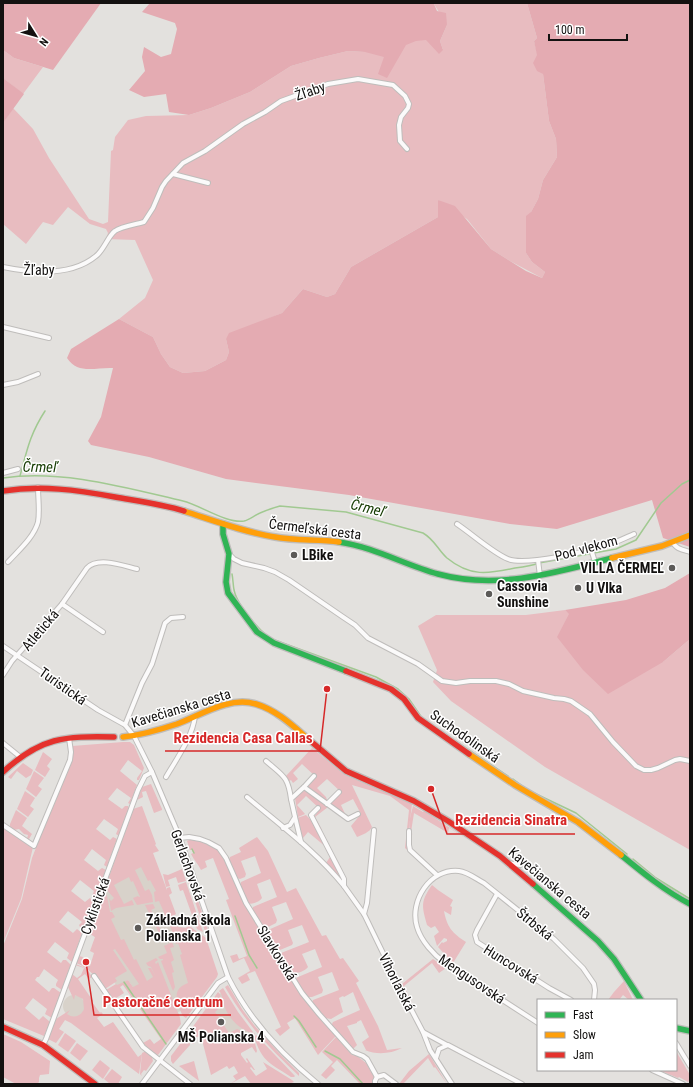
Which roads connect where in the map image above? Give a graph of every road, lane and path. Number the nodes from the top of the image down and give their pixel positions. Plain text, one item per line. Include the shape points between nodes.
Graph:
1 (407, 149) dead end
2 (173, 174) junction
3 (208, 183) dead end
4 (3, 268) edge
5 (3, 327) edge
6 (49, 338) dead end
7 (38, 374) dead end
8 (3, 385) edge
9 (18, 469) dead end
10 (3, 473) edge
11 (38, 487) junction
12 (3, 491) edge
13 (223, 524) junction
14 (457, 524) dead end
15 (634, 534) dead end
16 (690, 535) edge
17 (673, 542) junction
18 (592, 552) junction
19 (690, 552) edge
20 (229, 554) junction
21 (539, 561) junction
22 (8, 562) dead end
23 (595, 562) junction
24 (137, 569) dead end
25 (540, 576) junction
26 (62, 604) junction
27 (183, 617) dead end
28 (103, 632) dead end
29 (3, 646) edge
30 (18, 656) junction
31 (3, 675) edge
32 (195, 716) junction
33 (125, 725) junction
34 (134, 736) junction
35 (114, 737) dead end
36 (123, 737) dead end
37 (70, 738) junction
38 (3, 743) edge
39 (20, 756) junction
40 (266, 761) dead end
41 (690, 761) edge
42 (3, 772) edge
43 (152, 772) junction
44 (314, 776) dead end
45 (166, 777) dead end
46 (304, 787) junction
47 (339, 792) dead end
48 (247, 797) dead end
49 (291, 799) junction
50 (327, 804) junction
51 (318, 808) dead end
52 (358, 814) dead end
53 (295, 817) junction
54 (3, 825) edge
55 (283, 828) junction
56 (374, 830) dead end
57 (409, 831) dead end
58 (180, 838) junction
59 (301, 842) junction
60 (508, 863) junction
61 (520, 865) dead end
62 (437, 875) junction
63 (344, 886) junction
64 (497, 894) junction
65 (690, 904) edge
66 (364, 914) junction
67 (94, 976) dead end
68 (228, 977) junction
69 (569, 999) edge
70 (594, 999) edge
71 (640, 999) edge
72 (537, 1021) edge
73 (3, 1027) edge
74 (677, 1028) edge
75 (690, 1031) edge
76 (423, 1032) junction
77 (43, 1045) junction
78 (448, 1045) junction
79 (677, 1045) edge
80 (436, 1058) junction
81 (160, 1061) junction
82 (690, 1066) edge
83 (654, 1071) edge
84 (377, 1077) junction
85 (96, 1084) edge
86 (142, 1084) edge
87 (190, 1084) edge
88 (318, 1084) edge
89 (375, 1084) edge
90 (396, 1084) edge
91 (452, 1084) edge
92 (522, 1084) edge
93 (683, 1084) edge

1 - 2 street, Žľaby via 400,141 399,132 401,117 409,106 409,101 393,85 352,79 328,84 281,101 183,163
2 - 3 street
2 - 4 street, Žľaby via 162,187 144,222 115,231 98,254 86,263 72,268 48,271 29,272
5 - 6 street
7 - 8 street
9 - 10 street
11 - 12 street, Čermeľská cesta
11 - 13 street, Čermeľská cesta via 148,503
11 - 22 street via 39,515 36,527
13 - 20 street, Suchodolinská
13 - 25 street, Čermeľská cesta via 276,537 360,546 427,571 463,579 500,582
14 - 21 street, Pod vlekom via 508,559
15 - 18 street, Pod vlekom
16 - 17 street, Čermeľská cesta
17 - 19 street via 674,546
17 - 23 street, Čermeľská cesta
18 - 21 street, Pod vlekom
18 - 23 street
20 - 41 street via 242,563 264,568 289,580 349,621 368,638 418,664 442,681 496,681 523,691 571,701 590,714 636,766 644,770 658,768 680,759
20 - 65 street, Suchodolinská via 226,582 228,593 261,636 391,689 404,698 418,718 445,738 509,781 578,822 660,886
21 - 25 street, Pod vlekom
23 - 25 street, Čermeľská cesta
24 - 26 street, Atletická via 105,562 92,563
26 - 28 street, Atletická
26 - 30 street, Atletická
27 - 33 street via 171,618 165,623 152,664
29 - 30 street, Turistická
30 - 31 street, Atletická
30 - 33 street, Turistická via 98,710
32 - 34 street, Kavečianska cesta
32 - 45 street via 189,736
32 - 60 street, Kavečianska cesta via 216,707 242,702 266,708 297,729 346,771 414,801
33 - 34 street, Turistická
34 - 36 street, Kavečianska cesta
34 - 43 street, Gerlachovská
35 - 37 street, Kavečianska cesta
37 - 39 street, Kavečianska cesta via 33,747
37 - 54 street via 70,760 34,846
38 - 39 street
39 - 42 street, Kavečianska cesta
40 - 49 street via 286,779
43 - 58 street, Gerlachovská
43 - 77 street, Cyklistická via 146,775 138,790
44 - 46 street
46 - 49 street
46 - 50 street
47 - 50 street
48 - 55 street, Vihorlatská
49 - 53 street
50 - 52 street via 348,819
51 - 63 street, Vihorlatská via 311,815 344,878
53 - 55 street via 290,825
53 - 59 street
55 - 59 street, Vihorlatská
56 - 66 street
57 - 62 street via 410,850
58 - 68 street, Gerlachovská
58 - 84 street, Slavkovská via 200,839 219,848 246,903 302,993 353,1052 367,1059
59 - 63 street, Vihorlatská
60 - 61 street
60 - 71 street, Kavečianska cesta via 598,941 614,959
62 - 64 street, Štrbská via 464,872
62 - 72 street, Mengusovská via 421,894 415,917 416,926 424,942 445,963
63 - 66 street, Vihorlatská
64 - 69 street, Huncovská via 477,930 477,942
64 - 70 street, Štrbská via 554,939 583,968 594,984
66 - 76 street, Vihorlatská
67 - 81 street via 140,1044
68 - 81 street via 218,983
68 - 88 street, Gerlachovská via 262,1029
73 - 77 street
74 - 75 street
76 - 78 street
76 - 80 street, Vihorlatská
77 - 85 street
78 - 80 street via 439,1049
78 - 92 street
79 - 82 street
80 - 91 street, Vihorlatská
81 - 86 street
81 - 87 street
83 - 93 street
84 - 89 street
84 - 90 street via 386,1076

